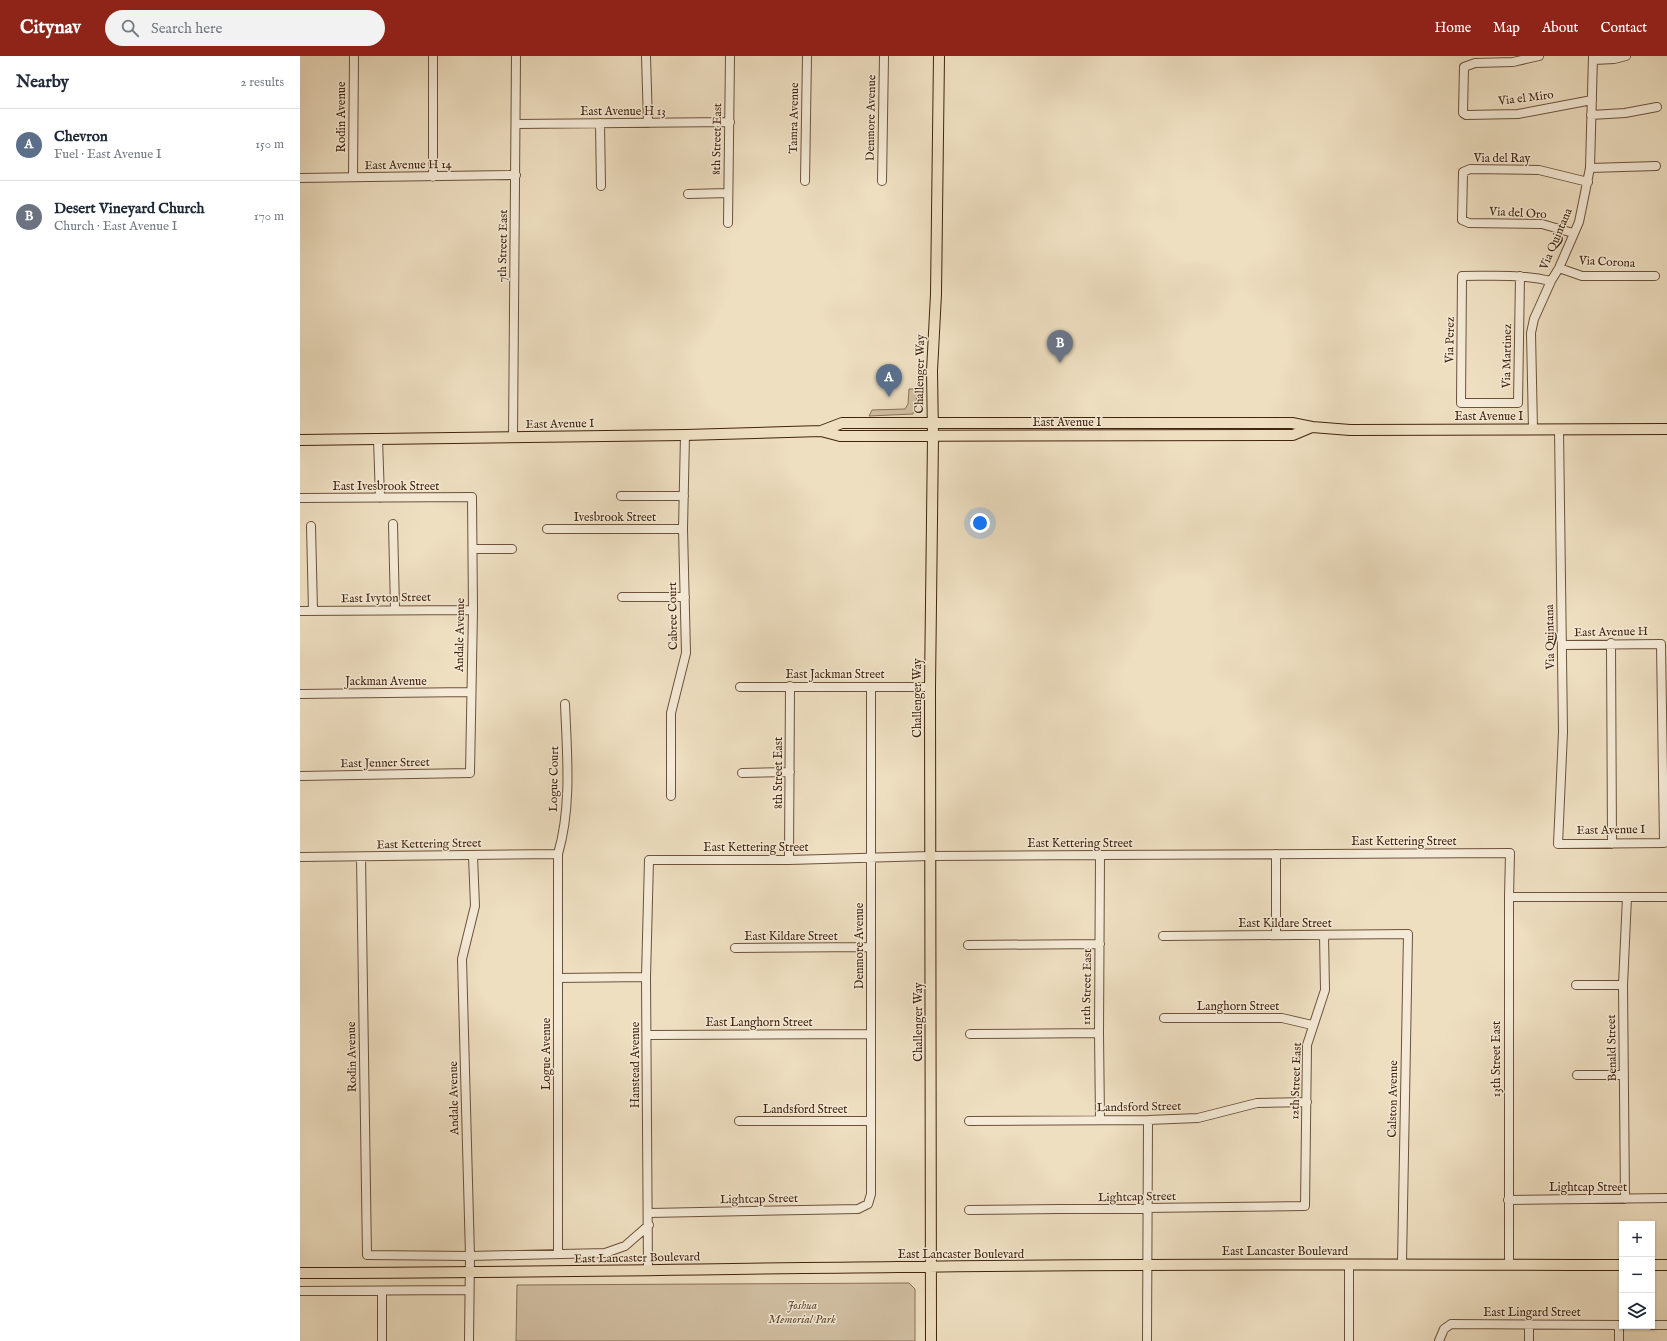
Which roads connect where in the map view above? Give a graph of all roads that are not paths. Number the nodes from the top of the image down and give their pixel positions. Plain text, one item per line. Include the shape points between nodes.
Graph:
1 (354, 56) edge
2 (433, 56) edge
3 (516, 56) edge
4 (646, 56) edge
5 (730, 56) edge
6 (807, 56) edge
7 (884, 56) edge
8 (939, 56) edge
9 (1539, 56) edge
10 (1626, 56) edge
11 (1593, 58) edge
12 (1592, 100) junction
13 (1657, 107) dead end
14 (1591, 115) junction
15 (730, 122) junction
16 (648, 123) junction
17 (516, 124) junction
18 (600, 124) junction
19 (1656, 166) dead end
20 (1590, 168) junction
21 (516, 175) junction
22 (353, 177) junction
23 (433, 177) junction
24 (300, 178) edge
25 (805, 181) dead end
26 (882, 181) dead end
27 (1588, 182) junction
28 (601, 186) dead end
29 (728, 193) junction
30 (688, 194) dead end
31 (1462, 220) joint
32 (728, 223) dead end
33 (1573, 233) junction
34 (1559, 268) junction
35 (1520, 276) junction
36 (1655, 276) dead end
37 (1551, 281) junction
38 (1461, 403) joint
39 (1163, 423) junction
40 (933, 424) junction
41 (1312, 427) junction
42 (1533, 429) junction
43 (1559, 429) junction
44 (1667, 429) edge
45 (820, 431) junction
46 (685, 435) junction
47 (1163, 435) junction
48 (933, 436) junction
49 (513, 437) junction
50 (378, 439) junction
51 (300, 440) edge
52 (621, 496) dead end
53 (684, 496) junction
54 (472, 497) joint
55 (300, 498) edge
56 (380, 498) junction
57 (393, 524) dead end
58 (311, 526) dead end
59 (547, 529) dead end
60 (683, 529) junction
61 (512, 549) dead end
62 (473, 550) junction
63 (622, 597) dead end
64 (685, 597) junction
65 (395, 609) junction
66 (473, 610) junction
67 (300, 611) edge
68 (313, 611) junction
69 (1611, 643) junction
70 (1562, 645) junction
71 (740, 686) dead end
72 (790, 686) junction
73 (871, 686) junction
74 (930, 687) junction
75 (471, 692) junction
76 (300, 694) edge
77 (565, 704) dead end
78 (790, 772) junction
79 (470, 773) joint
80 (742, 773) dead end
81 (300, 776) edge
82 (671, 796) dead end
83 (1664, 843) joint
84 (1558, 844) joint
85 (1612, 844) junction
86 (1510, 853) joint
87 (558, 854) junction
88 (1276, 854) junction
89 (1100, 855) junction
90 (473, 856) junction
91 (930, 856) junction
92 (300, 857) edge
93 (361, 857) junction
94 (870, 857) junction
95 (649, 860) joint
96 (789, 860) junction
97 (1509, 897) junction
98 (1627, 897) junction
99 (1667, 897) edge
100 (1324, 934) junction
101 (1408, 934) joint
102 (1276, 935) junction
103 (1163, 936) dead end
104 (1100, 944) junction
105 (968, 945) dead end
106 (871, 947) junction
107 (735, 948) dead end
108 (646, 976) junction
109 (558, 978) junction
110 (1576, 985) dead end
111 (1623, 985) junction
112 (1164, 1018) dead end
113 (1312, 1025) junction
114 (1099, 1033) junction
115 (871, 1034) junction
116 (970, 1034) dead end
117 (648, 1035) junction
118 (1577, 1075) dead end
119 (1624, 1075) junction
120 (1307, 1102) junction
121 (1100, 1120) junction
122 (1148, 1120) junction
123 (739, 1121) dead end
124 (871, 1121) junction
125 (969, 1121) dead end
126 (1667, 1198) edge
127 (1625, 1199) junction
128 (1508, 1200) junction
129 (868, 1204) joint
130 (1306, 1206) joint
131 (1147, 1209) junction
132 (969, 1210) dead end
133 (648, 1213) junction
134 (648, 1225) junction
135 (558, 1254) junction
136 (367, 1256) joint
137 (470, 1256) junction
138 (1349, 1264) junction
139 (1402, 1264) junction
140 (1509, 1264) junction
141 (1147, 1265) junction
142 (1619, 1265) edge
143 (1655, 1265) edge
144 (1667, 1265) edge
145 (931, 1267) junction
146 (648, 1270) junction
147 (300, 1273) edge
148 (469, 1273) junction
149 (469, 1290) junction
150 (300, 1291) edge
151 (382, 1291) junction
152 (1529, 1324) junction
153 (1619, 1325) edge
154 (1655, 1325) edge
155 (1667, 1325) edge
156 (1620, 1329) edge
157 (382, 1341) edge
158 (469, 1341) edge
159 (931, 1341) edge
160 (1147, 1341) edge
161 (1349, 1341) edge
162 (1439, 1341) edge
163 (1529, 1341) edge
164 (1619, 1341) edge

1 - 22 street, Rodin Avenue
2 - 23 street
3 - 17 street, 7th Street East
4 - 16 street
5 - 15 street, 8th Street East
6 - 25 street, Tamra Avenue
7 - 26 street, Denmore Avenue
8 - 40 main road, Challenger Way
9 - 12 street, Via el Miro via 1513,62 1475,63 1464,67 1463,114 1518,114
10 - 11 street via 1614,59
11 - 12 street, Via Quintana
12 - 14 street, Via Quintana
13 - 14 street via 1625,113
14 - 20 street, Via Quintana
15 - 16 street, East Avenue H 13
15 - 29 street, 8th Street East
16 - 18 street, East Avenue H 13
17 - 18 street, East Avenue H 13
17 - 21 street, 7th Street East
18 - 28 street
19 - 20 street
20 - 27 street, Via Quintana
21 - 23 street, East Avenue H 14
21 - 49 street, 7th Street East
22 - 23 street, East Avenue H 14
22 - 24 street, East Avenue H 14
27 - 31 street, Via del Ray via 1539,170 1470,169 1463,172
27 - 33 street, Via Quintana via 1579,222
29 - 30 street
29 - 32 street, 8th Street East
31 - 33 street, Via del Oro via 1469,223 1542,224
33 - 34 street, Via Quintana
34 - 36 street, Via Corona via 1582,276
34 - 37 street, Via Quintana
35 - 37 street
35 - 38 street, Via Martinez via 1518,403
35 - 38 street, Via Perez via 1462,276
37 - 42 street, Via Quintana via 1534,319 1531,333
39 - 40 main road, East Avenue I
39 - 41 main road, East Avenue I via 1292,423
39 - 47 main road
40 - 45 main road, East Avenue I via 842,423
40 - 48 main road, Challenger Way
41 - 42 main road, East Avenue I via 1350,430
41 - 47 main road, East Avenue I via 1293,435
42 - 43 main road, East Avenue I
43 - 44 main road, East Avenue I
43 - 70 street, Via Quintana
45 - 46 main road, East Avenue I
45 - 48 main road, East Avenue I via 840,436
46 - 49 main road, East Avenue I
46 - 53 street, Cabree Court
47 - 48 main road, East Avenue I
48 - 74 main road, Challenger Way
49 - 50 main road, East Avenue I
50 - 51 main road, East Avenue I
50 - 56 street
52 - 53 street, Ivesbrook Street
53 - 60 street, Cabree Court
54 - 56 street, East Ivesbrook Street
54 - 62 street, Andale Avenue
55 - 56 street, East Ivesbrook Street
57 - 65 street
58 - 68 street
59 - 60 street, Ivesbrook Street
60 - 64 street, Cabree Court
61 - 62 street
62 - 66 street, Andale Avenue
63 - 64 street
64 - 82 street, Cabree Court via 686,653 671,713
65 - 66 street, East Ivyton Street
65 - 68 street, East Ivyton Street
66 - 75 street, Andale Avenue
67 - 68 street, East Ivyton Street
69 - 70 street, East Avenue H
69 - 83 street, East Avenue H via 1661,644
69 - 85 street
70 - 84 street, Via Quintana via 1563,732
71 - 72 street, East Jackman Street
72 - 73 street, East Jackman Street
72 - 78 street, 8th Street East
73 - 74 street, East Jackman Street
73 - 94 street, Denmore Avenue
74 - 91 main road, Challenger Way
75 - 76 street, Jackman Avenue
75 - 79 street, Andale Avenue
77 - 87 street, Logue Court via 567,807 564,834
78 - 80 street
78 - 96 street, 8th Street East
79 - 81 street, East Jenner Street
83 - 85 street, East Avenue I
84 - 85 street, East Avenue I
86 - 88 street, East Kettering Street
86 - 97 street, 13th Street East
87 - 90 street, East Kettering Street
87 - 109 street, Logue Avenue
88 - 89 street, East Kettering Street
88 - 102 street
89 - 91 street, East Kettering Street
89 - 104 street, 11th Street East
90 - 93 street, East Kettering Street
90 - 137 street, Andale Avenue via 475,906 462,959
91 - 94 street, East Kettering Street
91 - 145 main road, Challenger Way
92 - 93 street, East Kettering Street
93 - 136 street, Rodin Avenue
94 - 96 street, East Kettering Street
94 - 106 street, Denmore Avenue
95 - 96 street, East Kettering Street
95 - 108 street, Hanstead Avenue
97 - 98 street
97 - 128 street, 13th Street East
98 - 99 street
98 - 111 street, Benald Street
100 - 101 street, East Kildare Street
100 - 102 street, East Kildare Street
100 - 113 street, 12th Street East via 1325,990
101 - 139 street, Calston Avenue
102 - 103 street, East Kildare Street
104 - 105 street
104 - 114 street, 11th Street East
106 - 107 street, East Kildare Street
106 - 115 street, Denmore Avenue
108 - 109 street
108 - 117 street, Hanstead Avenue
109 - 135 street, Logue Avenue
110 - 111 street
111 - 119 street, Benald Street
112 - 113 street, Langhorn Street via 1282,1018
113 - 120 street, 12th Street East via 1307,1045
114 - 116 street
114 - 121 street, 11th Street East
115 - 117 street, East Langhorn Street
115 - 124 street, Denmore Avenue
117 - 133 street, Hanstead Avenue
118 - 119 street
119 - 127 street, Benald Street
120 - 122 street, Landsford Street via 1257,1103 1198,1118
120 - 130 street, 12th Street East
121 - 122 street, Landsford Street
121 - 125 street, Landsford Street
122 - 131 street
123 - 124 street, Landsford Street
124 - 129 street, Denmore Avenue via 871,1194
126 - 127 street, Lightcap Street
127 - 128 street, Lightcap Street
128 - 140 street, 13th Street East
129 - 133 street, Lightcap Street via 858,1209
130 - 131 street, Lightcap Street
131 - 132 street, Lightcap Street
131 - 141 street
133 - 134 street, Hanstead Avenue
134 - 135 street, East Lancaster Boulevard via 625,1246 605,1253
134 - 146 street, Hanstead Avenue
135 - 137 street, East Lancaster Boulevard
136 - 137 street, East Lancaster Boulevard
137 - 148 street, Andale Avenue
138 - 139 main road, East Lancaster Boulevard
138 - 141 main road, East Lancaster Boulevard
138 - 161 street
139 - 140 main road, East Lancaster Boulevard
140 - 142 main road, East Lancaster Boulevard
141 - 145 main road, East Lancaster Boulevard
141 - 160 street
143 - 144 main road
145 - 146 main road, East Lancaster Boulevard
145 - 159 main road, Challenger Way
146 - 148 main road, East Lancaster Boulevard
147 - 148 main road, East Lancaster Boulevard
148 - 149 street, Andale Avenue
149 - 151 street
149 - 158 street, Andale Avenue
150 - 151 street
151 - 157 street
152 - 153 street, East Lingard Street
152 - 162 street, East Lingard Street via 1451,1324 1444,1328
152 - 163 street
154 - 155 street
156 - 164 street

